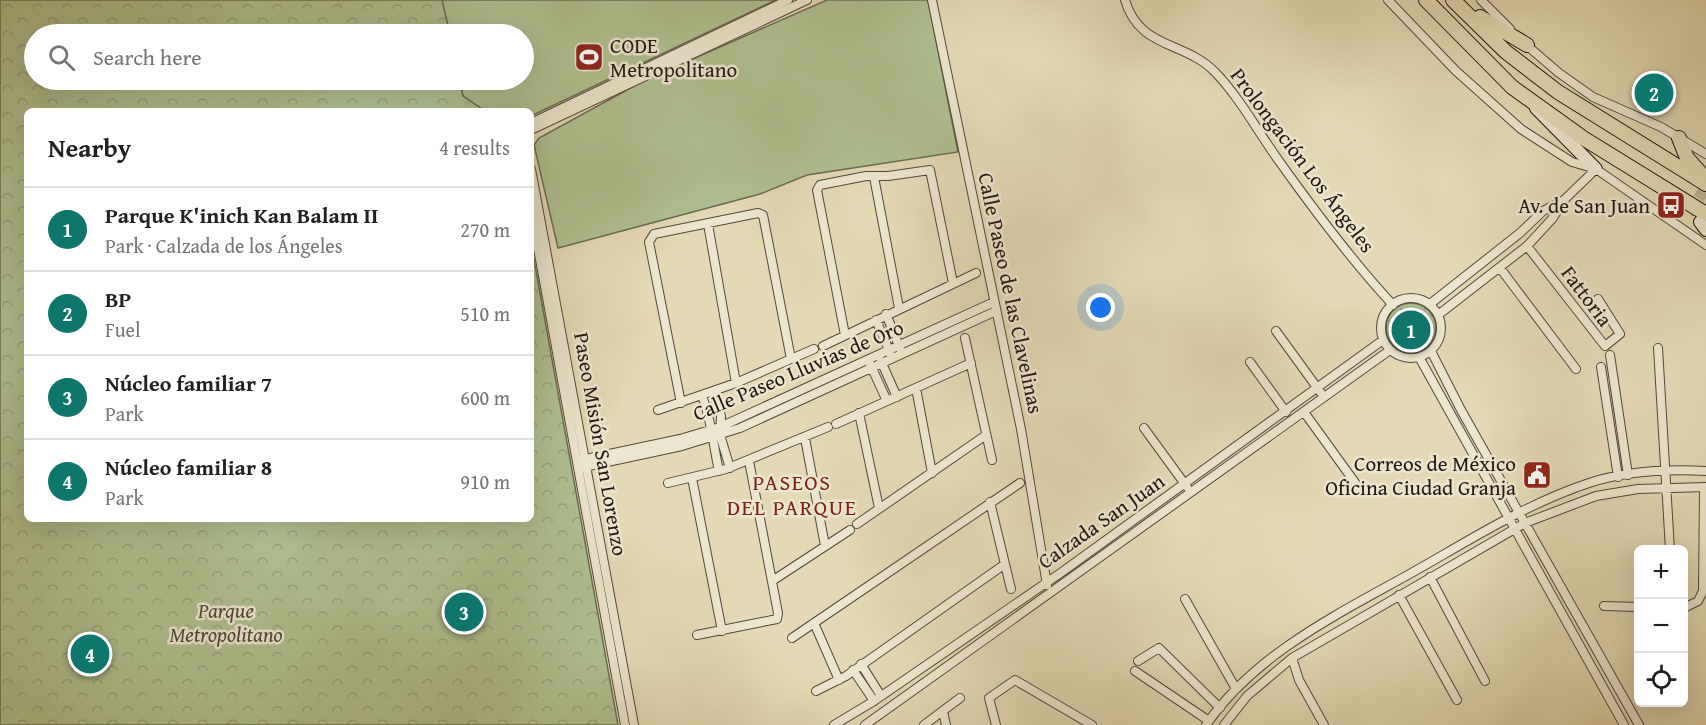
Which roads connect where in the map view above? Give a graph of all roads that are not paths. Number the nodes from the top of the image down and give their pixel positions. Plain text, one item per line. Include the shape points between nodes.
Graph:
1 (788, 0) edge
2 (807, 0) edge
3 (932, 0) edge
4 (1125, 0) edge
5 (1388, 0) edge
6 (1426, 0) edge
7 (1453, 0) edge
8 (1463, 0) edge
9 (1481, 0) edge
10 (1527, 45) junction
11 (1530, 100) junction
12 (534, 122) edge
13 (534, 129) edge
14 (1679, 138) junction
15 (1706, 154) edge
16 (1596, 169) junction
17 (874, 177) junction
18 (1706, 182) edge
19 (534, 185) edge
20 (1565, 199) junction
21 (1704, 222) edge
22 (708, 224) junction
23 (534, 227) edge
24 (1706, 245) edge
25 (1527, 246) junction
26 (1500, 268) junction
27 (976, 273) dead end
28 (953, 283) junction
29 (1598, 299) dead end
30 (1430, 304) junction
31 (1393, 305) junction
32 (995, 307) junction
33 (899, 308) junction
34 (886, 314) junction
35 (1438, 315) junction
36 (876, 320) junction
37 (1276, 331) dead end
38 (845, 335) junction
39 (965, 338) dead end
40 (1383, 340) junction
41 (1658, 348) dead end
42 (901, 350) junction
43 (1390, 350) junction
44 (1431, 351) junction
45 (891, 355) junction
46 (1610, 355) dead end
47 (1419, 357) junction
48 (790, 359) junction
49 (880, 360) junction
50 (1250, 362) dead end
51 (971, 363) junction
52 (870, 365) junction
53 (1601, 367) dead end
54 (1576, 369) dead end
55 (736, 383) junction
56 (916, 388) junction
57 (1318, 388) junction
58 (713, 392) junction
59 (702, 396) junction
60 (897, 397) junction
61 (1325, 398) junction
62 (887, 401) junction
63 (681, 403) junction
64 (658, 410) dead end
65 (1286, 412) junction
66 (1304, 412) junction
67 (860, 413) junction
68 (1144, 428) dead end
69 (716, 433) junction
70 (986, 435) junction
71 (805, 438) junction
72 (992, 460) dead end
73 (749, 461) junction
74 (587, 462) junction
75 (577, 464) junction
76 (730, 468) junction
77 (719, 471) junction
78 (1667, 471) junction
79 (1706, 471) edge
80 (932, 473) junction
81 (1628, 475) junction
82 (1618, 477) junction
83 (692, 478) junction
84 (668, 483) dead end
85 (1020, 483) dead end
86 (1184, 484) junction
87 (1356, 484) dead end
88 (1668, 486) junction
89 (1705, 487) edge
90 (1191, 492) junction
91 (990, 502) junction
92 (879, 508) junction
93 (1519, 512) junction
94 (1508, 519) junction
95 (1525, 523) junction
96 (1514, 530) junction
97 (1670, 545) edge
98 (825, 546) junction
99 (1005, 564) junction
100 (1430, 577) junction
101 (772, 581) junction
102 (1046, 583) junction
103 (1011, 589) dead end
104 (1049, 594) junction
105 (1399, 595) junction
106 (1185, 599) dead end
107 (1604, 606) dead end
108 (1688, 606) edge
109 (1634, 608) edge
110 (1335, 617) junction
111 (814, 623) junction
112 (1342, 629) junction
113 (722, 630) junction
114 (697, 635) dead end
115 (792, 638) dead end
116 (935, 658) junction
117 (1138, 661) dead end
118 (1288, 661) junction
119 (861, 664) junction
120 (942, 669) junction
121 (853, 670) junction
122 (1135, 671) dead end
123 (839, 680) junction
124 (1485, 681) dead end
125 (1236, 689) junction
126 (816, 691) dead end
127 (960, 698) dead end
128 (877, 699) junction
129 (1457, 700) dead end
130 (1220, 708) junction
131 (942, 711) junction
132 (1208, 723) edge
133 (839, 724) edge
134 (869, 724) edge
135 (625, 725) edge
136 (634, 725) edge
137 (924, 725) edge
138 (946, 725) edge
139 (996, 725) edge
140 (1092, 725) edge
141 (1224, 725) edge
142 (1324, 725) edge
143 (1624, 725) edge
144 (1639, 725) edge

1 - 12 street
2 - 13 street
3 - 32 street, Calle Paseo de las Clavelinas
4 - 31 street, Prolongación Los Ángeles via 1144,32 1214,71 1295,182
5 - 16 street via 1456,71 1521,129 1572,162
6 - 11 highway via 1474,51
7 - 18 highway via 1506,52 1558,92
8 - 10 highway via 1485,21
9 - 10 street
10 - 14 street via 1593,97
11 - 16 main road
11 - 21 highway
14 - 15 street
14 - 18 highway via 1687,158
16 - 20 street
16 - 24 street
17 - 28 street via 930,170
17 - 33 street
17 - 38 street via 820,185 817,190
19 - 74 street, Paseo Misión San Lorenzo
20 - 25 street
20 - 30 street via 1543,211
22 - 48 street via 763,215
22 - 55 street
22 - 63 street via 650,237
23 - 75 street, Paseo Misión San Lorenzo
25 - 26 street
25 - 29 street, Fattoria via 1605,346 1620,333
26 - 35 street
26 - 54 street
27 - 28 street
28 - 33 street
30 - 31 street via 1415,298
30 - 35 street
31 - 40 street via 1382,321
32 - 42 street, Calle Paseo Lluvias de Oro
32 - 102 street, Calle Paseo de las Clavelinas via 1021,429
33 - 34 street
34 - 36 street
34 - 42 street
35 - 44 street via 1441,334
36 - 38 street
36 - 45 street
37 - 57 street
38 - 48 street
39 - 51 street
40 - 43 street
40 - 57 street, Calzada San Juan
41 - 78 street
42 - 45 street, Calle Paseo Lluvias de Oro
43 - 47 street via 1407,358
43 - 61 street, Calzada San Juan
44 - 47 street
44 - 93 street
45 - 49 street, Calle Paseo Lluvias de Oro
46 - 81 street
47 - 94 street
48 - 55 street
49 - 52 street, Calle Paseo Lluvias de Oro
49 - 60 street
50 - 65 street
51 - 56 street
51 - 70 street
52 - 62 street
52 - 69 street, Calle Paseo Lluvias de Oro
53 - 82 street
55 - 58 street
56 - 60 street
56 - 80 street
57 - 61 street
57 - 65 street, Calzada San Juan
58 - 59 street
58 - 69 street via 721,416
59 - 63 street
59 - 69 street
60 - 62 street
61 - 66 street, Calzada San Juan
62 - 67 street
63 - 64 street
65 - 86 street, Calzada San Juan
66 - 87 street
66 - 90 street, Calzada San Juan
67 - 71 street
67 - 92 street
68 - 86 street
69 - 74 street, Calle Paseo Lluvias de Oro
69 - 76 street
69 - 77 street
70 - 72 street
70 - 80 street
71 - 73 street
71 - 98 street
73 - 76 street
73 - 101 street
74 - 75 street, Calle Paseo Lluvias de Oro
74 - 136 street, Paseo Misión San Lorenzo
75 - 135 street, Paseo Misión San Lorenzo
76 - 77 street
77 - 83 street
78 - 79 street
78 - 81 street
78 - 88 street
80 - 92 street
81 - 82 street
82 - 93 street via 1540,501
83 - 84 street
83 - 113 street
85 - 91 street
86 - 90 street
86 - 102 street, Calzada San Juan
88 - 89 street
88 - 95 street via 1596,496
88 - 97 street
89 - 108 street via 1703,591 1698,601
90 - 104 street, Calzada San Juan
91 - 99 street
91 - 111 street
92 - 98 street
93 - 94 street
93 - 95 street
94 - 96 street
94 - 110 street
95 - 96 street
95 - 144 street
96 - 100 street
96 - 143 street
98 - 101 street
99 - 103 street
99 - 119 street
100 - 105 street
100 - 124 street
101 - 113 street via 777,619
102 - 104 street, Calle Paseo de las Clavelinas
102 - 116 street, Calzada San Juan
104 - 120 street, Calzada San Juan
105 - 112 street
105 - 129 street
106 - 125 street
107 - 109 street
110 - 112 street
110 - 125 street via 1285,648
111 - 115 street
111 - 123 street
112 - 118 street
113 - 114 street
116 - 120 street
116 - 128 street, Calzada San Juan
117 - 130 street via 1159,648
118 - 141 street via 1247,696
118 - 142 street
119 - 121 street
119 - 128 street
120 - 134 street, Calzada San Juan
121 - 123 street
121 - 128 street
122 - 132 street
123 - 126 street
125 - 130 street
127 - 131 street
128 - 133 street, Calzada San Juan
130 - 132 street
131 - 137 street
131 - 138 street
139 - 140 street via 989,698 1015,680

